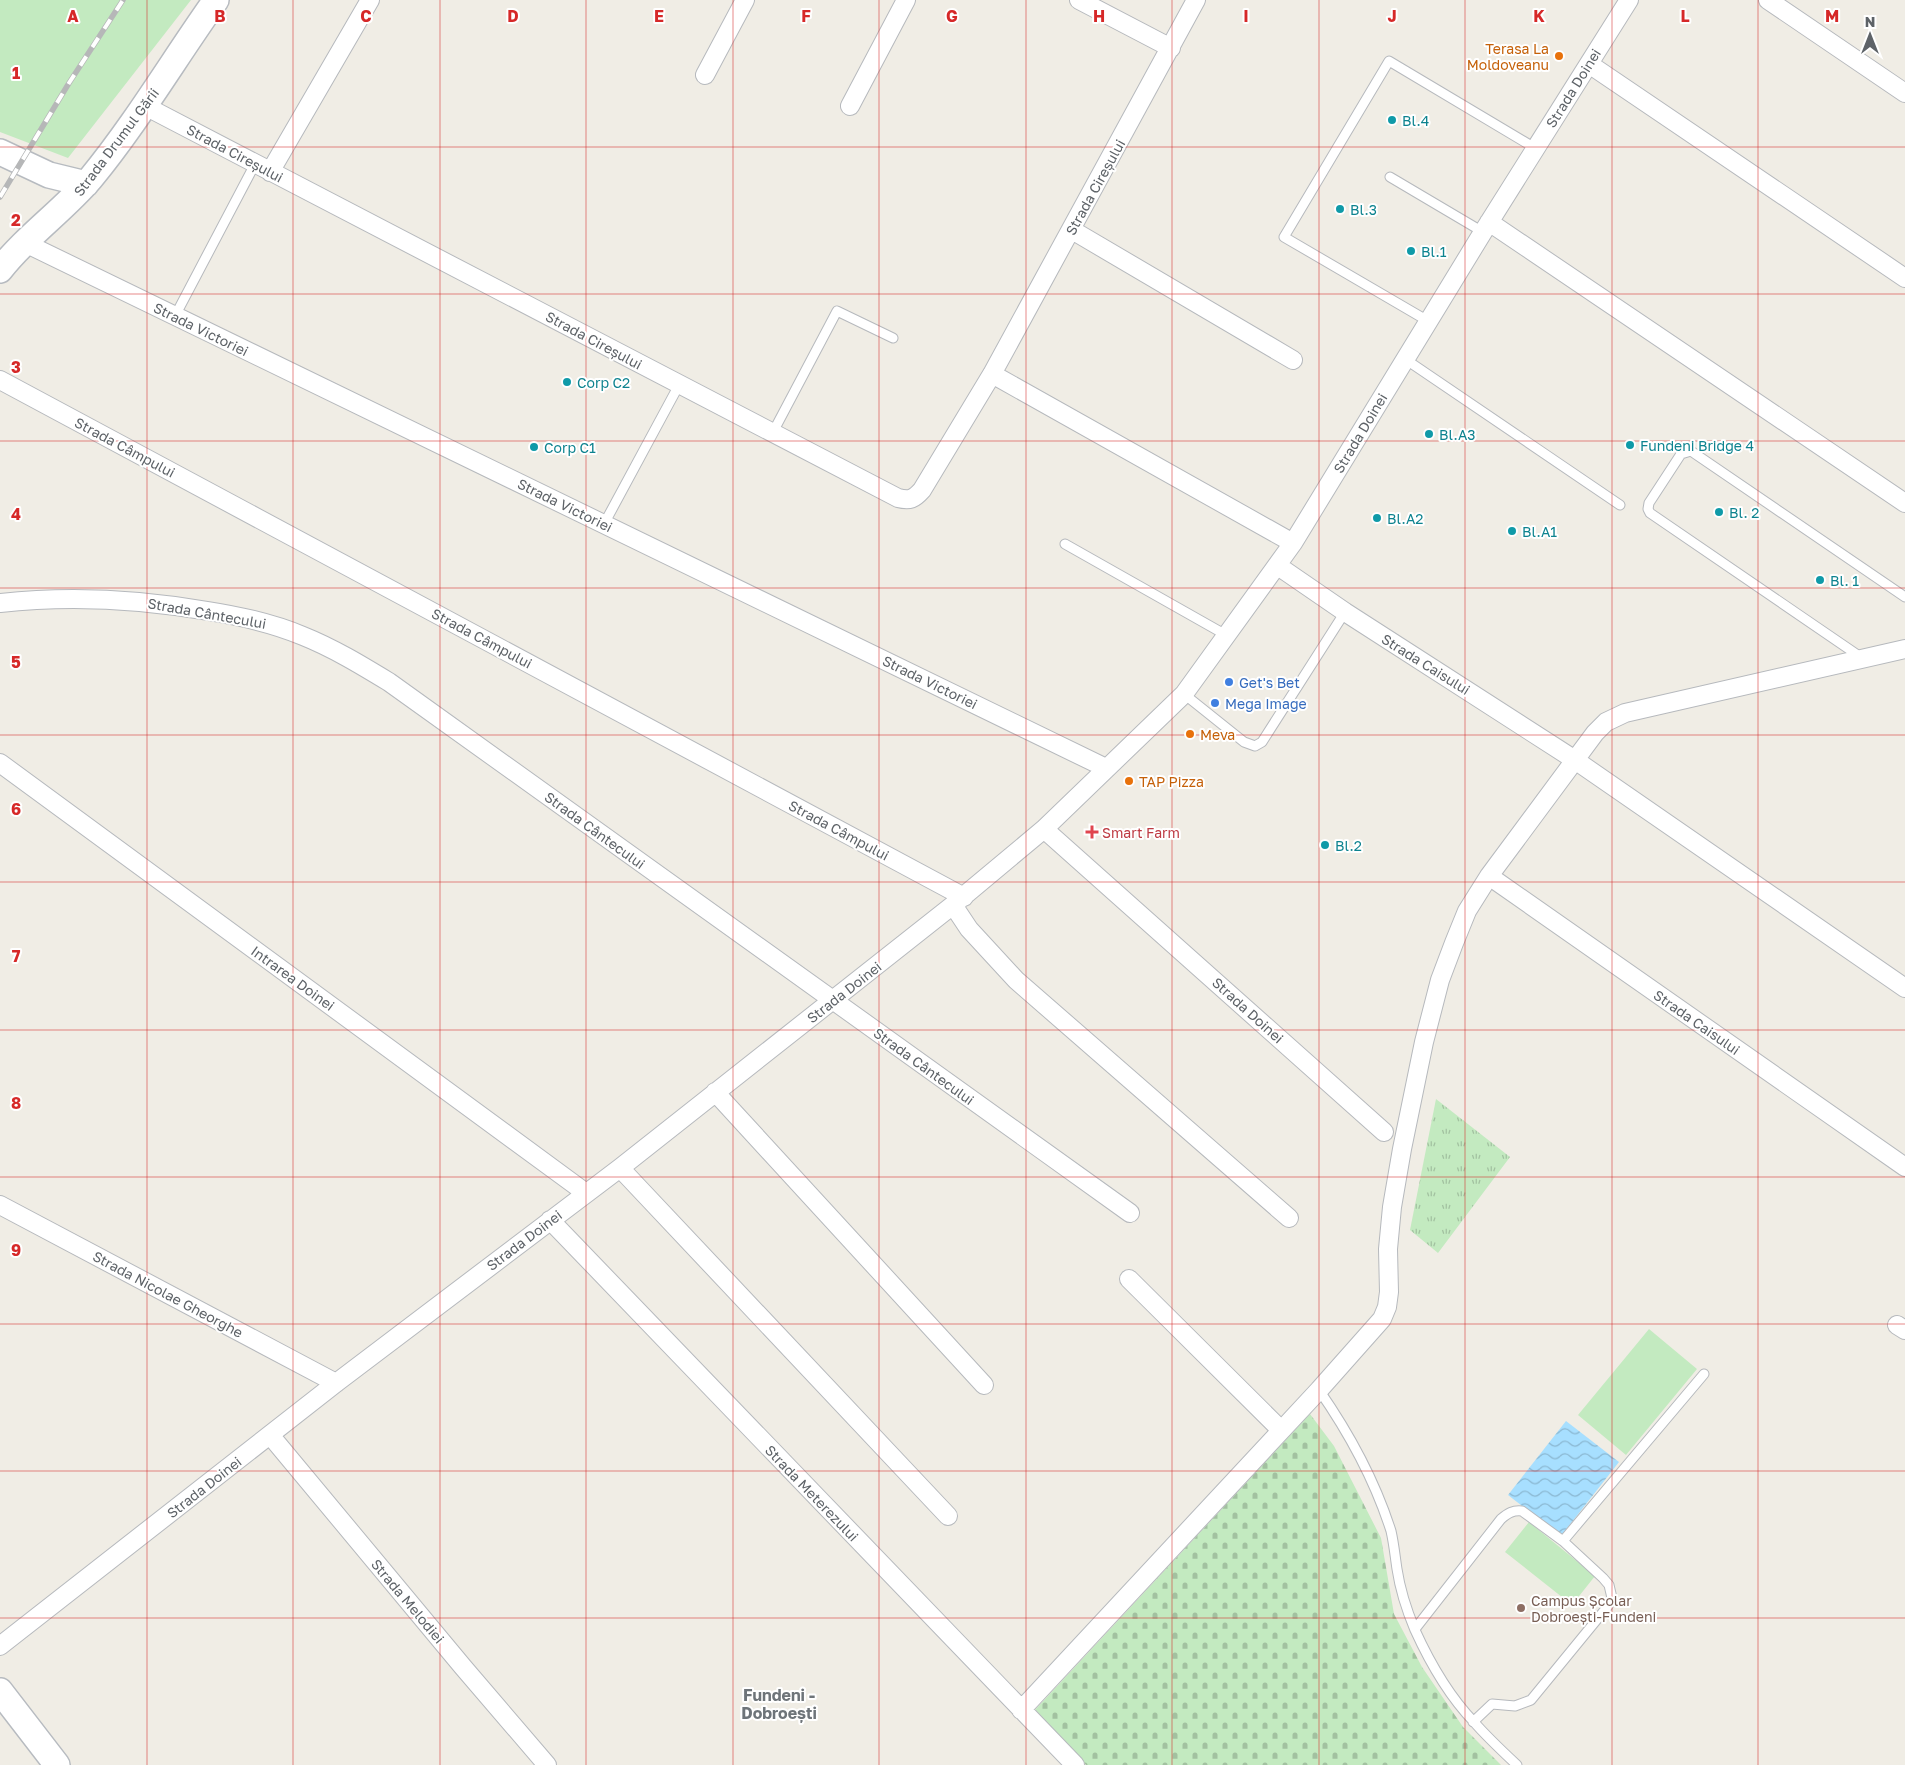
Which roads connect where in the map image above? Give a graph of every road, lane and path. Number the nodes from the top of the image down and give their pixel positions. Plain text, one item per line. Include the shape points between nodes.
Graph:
1 (216, 0) edge
2 (370, 0) edge
3 (745, 0) edge
4 (906, 0) edge
5 (1079, 0) edge
6 (1196, 0) edge
7 (1628, 0) edge
8 (1768, 0) edge
9 (1171, 48) junction
10 (1589, 64) junction
11 (705, 75) dead end
12 (1905, 93) edge
13 (145, 106) junction
14 (850, 106) dead end
15 (1535, 148) junction
16 (0, 152) edge
17 (263, 168) junction
18 (1390, 177) dead end
19 (86, 184) junction
20 (1486, 227) junction
21 (1072, 230) junction
22 (24, 243) junction
23 (0, 270) edge
24 (1905, 278) edge
25 (175, 316) junction
26 (1428, 321) junction
27 (894, 338) dead end
28 (1405, 359) junction
29 (1294, 360) dead end
30 (992, 374) junction
31 (0, 380) edge
32 (679, 385) junction
33 (772, 434) junction
34 (1905, 503) edge
35 (1620, 505) dead end
36 (604, 524) junction
37 (1294, 543) junction
38 (1065, 544) dead end
39 (1278, 566) junction
40 (1905, 597) edge
41 (0, 603) edge
42 (1345, 612) junction
43 (1226, 635) junction
44 (1905, 649) edge
45 (1863, 659) junction
46 (1184, 694) junction
47 (1575, 760) junction
48 (0, 763) edge
49 (1106, 768) junction
50 (1044, 829) junction
51 (1488, 876) junction
52 (958, 901) junction
53 (1905, 988) edge
54 (833, 1001) junction
55 (715, 1092) junction
56 (1384, 1132) dead end
57 (1905, 1167) edge
58 (620, 1168) junction
59 (586, 1194) junction
60 (0, 1205) edge
61 (1130, 1213) dead end
62 (1289, 1218) dead end
63 (550, 1220) junction
64 (1130, 1279) dead end
65 (1704, 1374) dead end
66 (336, 1383) junction
67 (984, 1385) dead end
68 (1319, 1390) junction
69 (1281, 1430) junction
70 (270, 1435) junction
71 (948, 1516) dead end
72 (1563, 1541) junction
73 (1415, 1629) junction
74 (0, 1646) edge
75 (0, 1691) edge
76 (1020, 1710) junction
77 (1473, 1722) junction
78 (57, 1765) edge
79 (547, 1765) edge
80 (1075, 1765) edge
81 (1517, 1765) edge

1 - 13 street, Strada Drumul Gării
2 - 17 street
3 - 11 street
4 - 14 street
5 - 9 street
6 - 9 street, Strada Cireșului
7 - 10 street, Strada Doinei
8 - 12 street
9 - 21 street, Strada Cireșului
10 - 15 street, Strada Doinei
10 - 24 street
13 - 17 street, Strada Cireșului
13 - 19 street, Strada Drumul Gării
15 - 20 street, Strada Doinei
15 - 26 lane via 1389,61 1284,237
16 - 19 street via 49,175
17 - 25 lane
17 - 32 street, Strada Cireșului
18 - 20 lane
19 - 22 street, Strada Drumul Gării
20 - 26 street, Strada Doinei
20 - 34 street
21 - 29 street
21 - 30 street, Strada Cireșului
22 - 23 street, Strada Drumul Gării
22 - 25 street, Strada Victoriei
25 - 36 street, Strada Victoriei
26 - 28 street, Strada Doinei
27 - 33 lane via 837,311
28 - 35 lane
28 - 37 street, Strada Doinei
30 - 33 street, Strada Cireșului via 922,490 908,501
30 - 37 street
31 - 52 street, Strada Câmpului
32 - 33 street, Strada Cireșului
32 - 36 lane
36 - 49 street, Strada Victoriei
37 - 39 street, Strada Doinei
38 - 43 lane
39 - 42 street, Strada Caisului
39 - 43 street, Strada Doinei
40 - 45 lane via 1691,451 1681,454 1649,503 1650,513
41 - 54 street, Strada Cântecului via 90,598 193,608 272,624 346,655 398,688
42 - 46 lane via 1262,742 1255,746 1244,742
42 - 47 street, Strada Caisului
43 - 46 street, Strada Doinei
44 - 45 street
45 - 47 street via 1625,713 1606,722
46 - 49 street, Strada Doinei
47 - 51 street
47 - 53 street, Strada Caisului
48 - 59 street, Intrarea Doinei
49 - 50 street, Strada Doinei
50 - 52 street, Strada Doinei
50 - 56 street, Strada Doinei
51 - 57 street, Strada Caisului
51 - 68 street via 1467,911 1454,943 1440,980 1424,1042 1392,1207 1387,1307 1382,1319
52 - 54 street, Strada Doinei
52 - 62 street via 969,929 1016,980
54 - 55 street, Strada Doinei
54 - 61 street, Strada Cântecului
55 - 58 street, Strada Doinei
55 - 67 street
58 - 59 street, Strada Doinei
58 - 71 street
59 - 63 street, Strada Doinei
60 - 66 street, Strada Nicolae Gheorghe
63 - 66 street, Strada Doinei
63 - 76 street, Strada Meterezului
64 - 69 street
65 - 72 lane
66 - 70 street, Strada Doinei
68 - 69 street
68 - 73 lane via 1339,1419 1378,1498 1390,1530 1400,1583
69 - 76 street
70 - 74 street, Strada Doinei
70 - 79 street, Strada Melodiei
72 - 73 lane via 1522,1510 1509,1512
72 - 77 lane via 1609,1585 1612,1598 1531,1700 1515,1706 1492,1704
73 - 77 lane via 1443,1682
75 - 78 street
76 - 80 street, Strada Meterezului
77 - 81 lane

